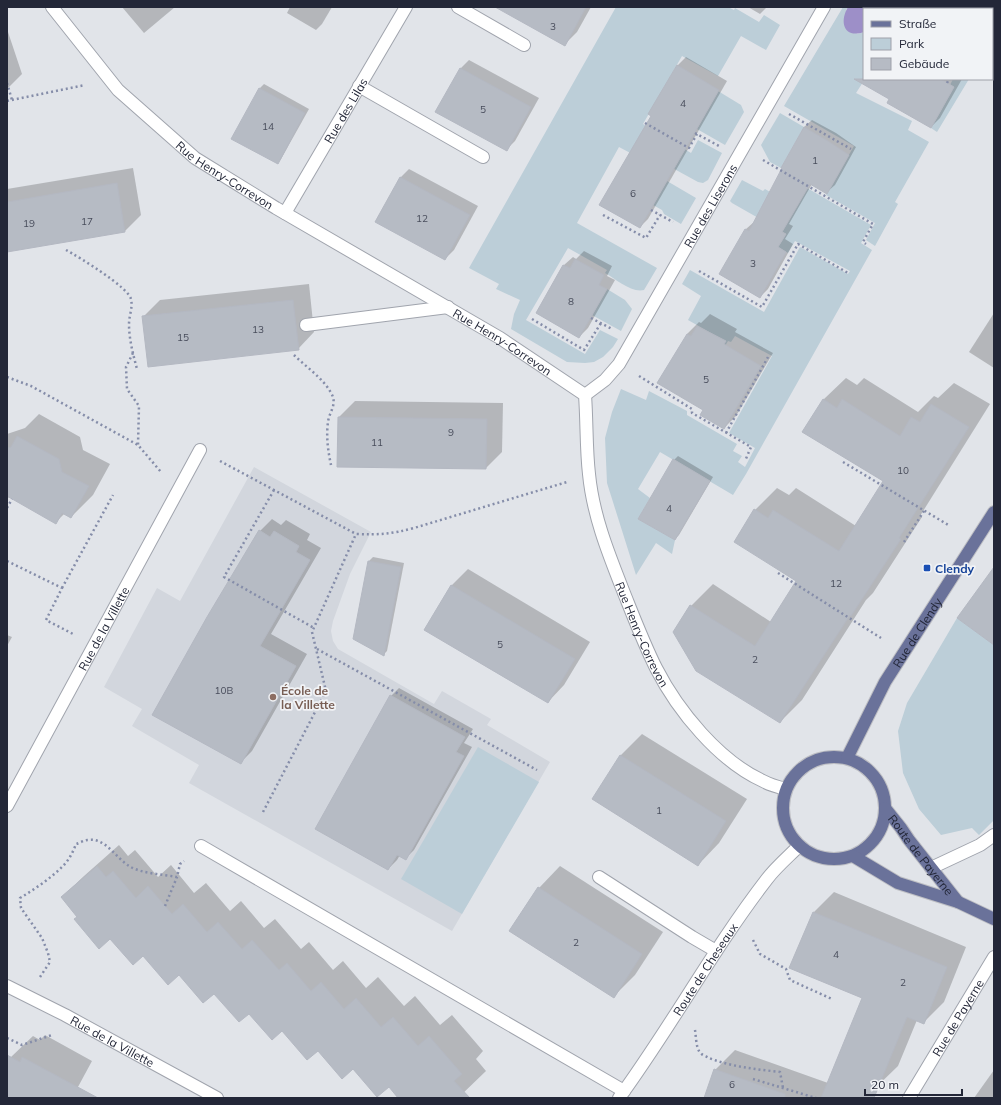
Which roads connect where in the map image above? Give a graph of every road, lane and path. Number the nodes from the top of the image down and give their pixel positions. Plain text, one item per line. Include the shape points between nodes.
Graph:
1 (406, 7) edge
2 (458, 7) edge
3 (824, 7) edge
4 (57, 9) edge
5 (524, 45) dead end
6 (110, 80) junction
7 (948, 80) edge
8 (7, 83) edge
9 (947, 83) dead end
10 (359, 86) junction
11 (12, 100) junction
12 (7, 101) edge
13 (769, 102) junction
14 (645, 123) dead end
15 (697, 134) dead end
16 (851, 149) dead end
17 (483, 157) dead end
18 (760, 159) dead end
19 (285, 213) junction
20 (603, 215) dead end
21 (660, 215) dead end
22 (866, 244) dead end
23 (66, 250) dead end
24 (679, 260) junction
25 (848, 273) dead end
26 (448, 307) junction
27 (532, 319) dead end
28 (600, 323) dead end
29 (306, 325) dead end
30 (133, 352) junction
31 (294, 355) dead end
32 (768, 357) dead end
33 (619, 364) junction
34 (137, 369) dead end
35 (7, 377) edge
36 (586, 395) junction
37 (726, 433) junction
38 (138, 445) junction
39 (200, 450) joint
40 (744, 461) dead end
41 (844, 462) dead end
42 (332, 465) dead end
43 (589, 475) junction
44 (274, 490) junction
45 (178, 491) junction
46 (113, 495) dead end
47 (12, 499) dead end
48 (7, 508) edge
49 (924, 511) junction
50 (994, 512) edge
51 (950, 526) dead end
52 (356, 534) junction
53 (904, 542) dead end
54 (7, 561) edge
55 (778, 573) dead end
56 (62, 588) junction
57 (314, 628) junction
58 (881, 638) dead end
59 (93, 645) junction
60 (316, 649) junction
61 (847, 758) junction
62 (537, 770) dead end
63 (786, 789) junction
64 (7, 806) edge
65 (886, 808) junction
66 (263, 812) dead end
67 (994, 835) edge
68 (201, 846) joint
69 (799, 846) junction
70 (853, 856) junction
71 (931, 868) junction
72 (177, 877) junction
73 (599, 877) dead end
74 (958, 902) junction
75 (165, 906) dead end
76 (994, 919) edge
77 (753, 940) dead end
78 (716, 951) junction
79 (994, 957) edge
80 (7, 986) edge
81 (27, 996) junction
82 (832, 999) dead end
83 (65, 1015) junction
84 (694, 1029) dead end
85 (7, 1038) edge
86 (753, 1079) dead end
87 (783, 1088) junction
88 (622, 1094) edge
89 (217, 1098) edge
90 (816, 1098) edge
91 (909, 1098) edge

1 - 10 street, Rue des Lilas
2 - 5 street
3 - 13 street, Rue des Liserons
4 - 6 street, Rue Henry-Correvon
6 - 11 path
6 - 19 street, Rue Henry-Correvon via 195,158
7 - 9 path
8 - 11 path
10 - 17 street
10 - 19 street, Rue des Lilas
11 - 12 path
13 - 16 path
13 - 24 street, Rue des Liserons
14 - 15 path via 689,148
18 - 22 path via 873,224 863,242
19 - 26 street, Rue Henry-Correvon
20 - 21 path via 646,238
23 - 30 path via 124,290 130,297 132,302 129,323
24 - 25 path via 762,307 798,244
24 - 33 street, Rue des Liserons
26 - 29 street
26 - 36 street, Rue Henry-Correvon
27 - 28 path via 584,350
30 - 34 path
30 - 38 path via 126,367 127,389 139,406
31 - 42 path via 332,394 333,407 328,420 327,449
32 - 37 path
33 - 36 street, Rue des Liserons via 605,380
33 - 37 path
35 - 38 path via 31,386
36 - 43 street, Rue Henry-Correvon
37 - 40 path via 751,447
38 - 45 path
39 - 44 path
39 - 45 street, Rue de la Villette
41 - 49 path
43 - 52 path via 414,528 390,534
43 - 63 street, Rue Henry-Correvon via 597,517 609,555 656,669 671,693 701,732 726,758 764,782
44 - 52 path
44 - 57 path via 224,577
45 - 59 street, Rue de la Villette
46 - 56 path
47 - 48 path
49 - 51 path
49 - 53 path
50 - 61 main road, Rue de Clendy via 885,682
52 - 57 path
54 - 56 path
55 - 58 path
56 - 59 path via 46,620
57 - 60 path via 312,632
59 - 64 street, Rue de la Villette
60 - 62 path
60 - 66 path via 326,691
61 - 63 main road via 832,756 817,759 793,776
61 - 65 main road via 862,765 875,776 883,792
63 - 69 main road via 784,819 789,834
65 - 70 main road via 883,823 876,837 866,848
65 - 71 main road, Route de Payerne
67 - 71 street via 980,845
68 - 72 path via 180,864
68 - 88 street
69 - 70 main road via 815,856 834,860
69 - 78 street, Route de Cheseaux via 768,878
70 - 74 main road, Route de Payerne via 898,883
71 - 74 main road, Route de Payerne
72 - 75 path
72 - 81 path via 139,870 128,865 99,842 88,839 76,844 63,866 20,898 21,908 42,938 50,962
73 - 78 street
74 - 76 main road, Route de Payerne
77 - 82 path via 760,954 786,969 790,980
78 - 88 street, Route de Cheseaux via 675,1018
79 - 91 street, Rue de Payerne
80 - 81 street, Rue de la Villette
81 - 83 street, Rue de la Villette
83 - 85 path via 54,1034 22,1045
83 - 89 street, Rue de la Villette
84 - 87 path via 702,1055 741,1068 780,1072
86 - 87 path
87 - 90 path

